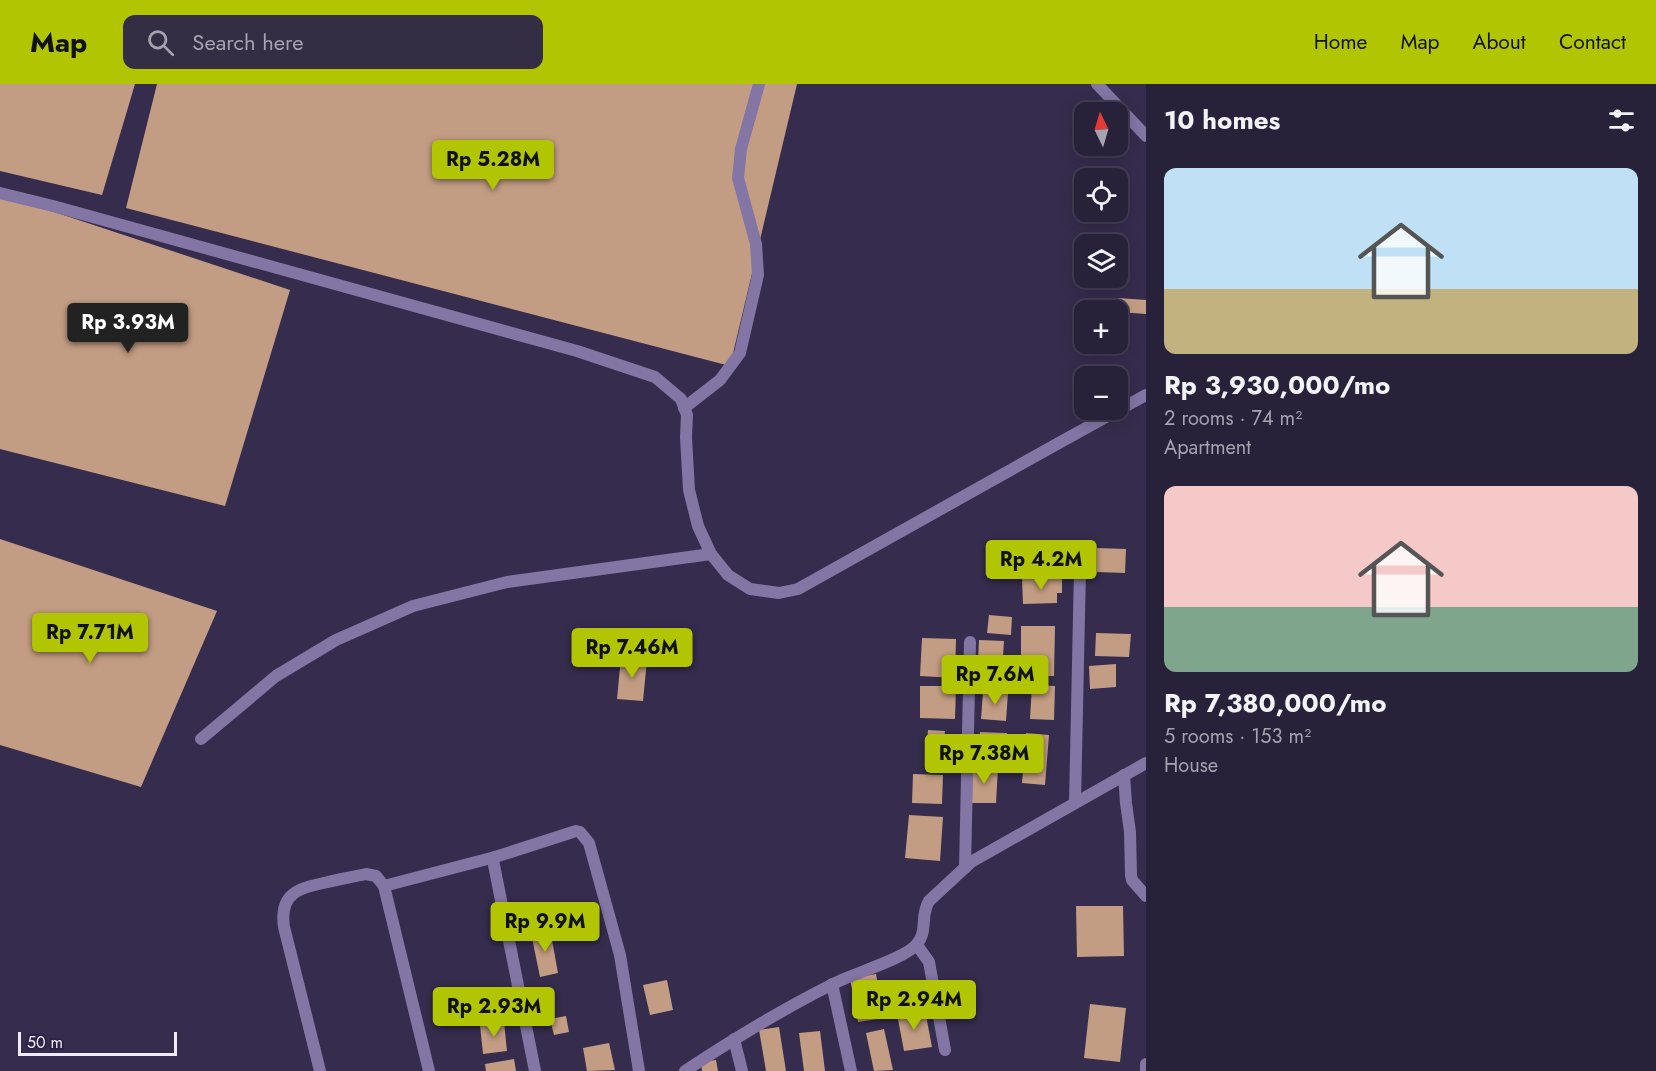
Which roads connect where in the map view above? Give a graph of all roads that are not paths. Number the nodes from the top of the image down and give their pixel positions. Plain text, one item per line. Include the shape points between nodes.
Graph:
1 (759, 84) edge
2 (1097, 84) edge
3 (1146, 136) edge
4 (0, 193) edge
5 (1146, 395) edge
6 (684, 408) junction
7 (711, 554) junction
8 (1080, 568) dead end
9 (970, 642) dead end
10 (201, 739) dead end
11 (1146, 763) edge
12 (1124, 775) junction
13 (1075, 803) junction
14 (495, 857) junction
15 (965, 868) junction
16 (384, 886) junction
17 (1146, 896) edge
18 (917, 945) junction
19 (832, 984) junction
20 (734, 1039) junction
21 (945, 1050) dead end
22 (1146, 1064) edge
23 (320, 1071) edge
24 (429, 1071) edge
25 (535, 1071) edge
26 (639, 1071) edge
27 (685, 1071) edge
28 (742, 1071) edge
29 (851, 1071) edge
30 (1146, 1071) edge

1 - 6 street via 741,149 738,178 756,244 758,275 740,353 720,380
2 - 3 street
4 - 6 street via 577,351 655,377 681,399
5 - 7 street via 798,589 779,593 750,589 728,575
6 - 7 street via 689,490 698,526
7 - 10 street via 507,582 413,606 336,640 276,676
8 - 13 street
9 - 15 street
11 - 12 street
12 - 13 street
12 - 17 street via 1131,875
13 - 15 street
14 - 16 street
14 - 25 street via 493,865
14 - 26 street via 576,831 590,843 620,955
15 - 18 street via 925,907 924,933
16 - 23 street via 376,876 366,874 304,887 293,892 284,907 282,918
16 - 24 street
18 - 19 street
18 - 21 street via 929,962
19 - 20 street
19 - 29 street
20 - 27 street
20 - 28 street
22 - 30 street

